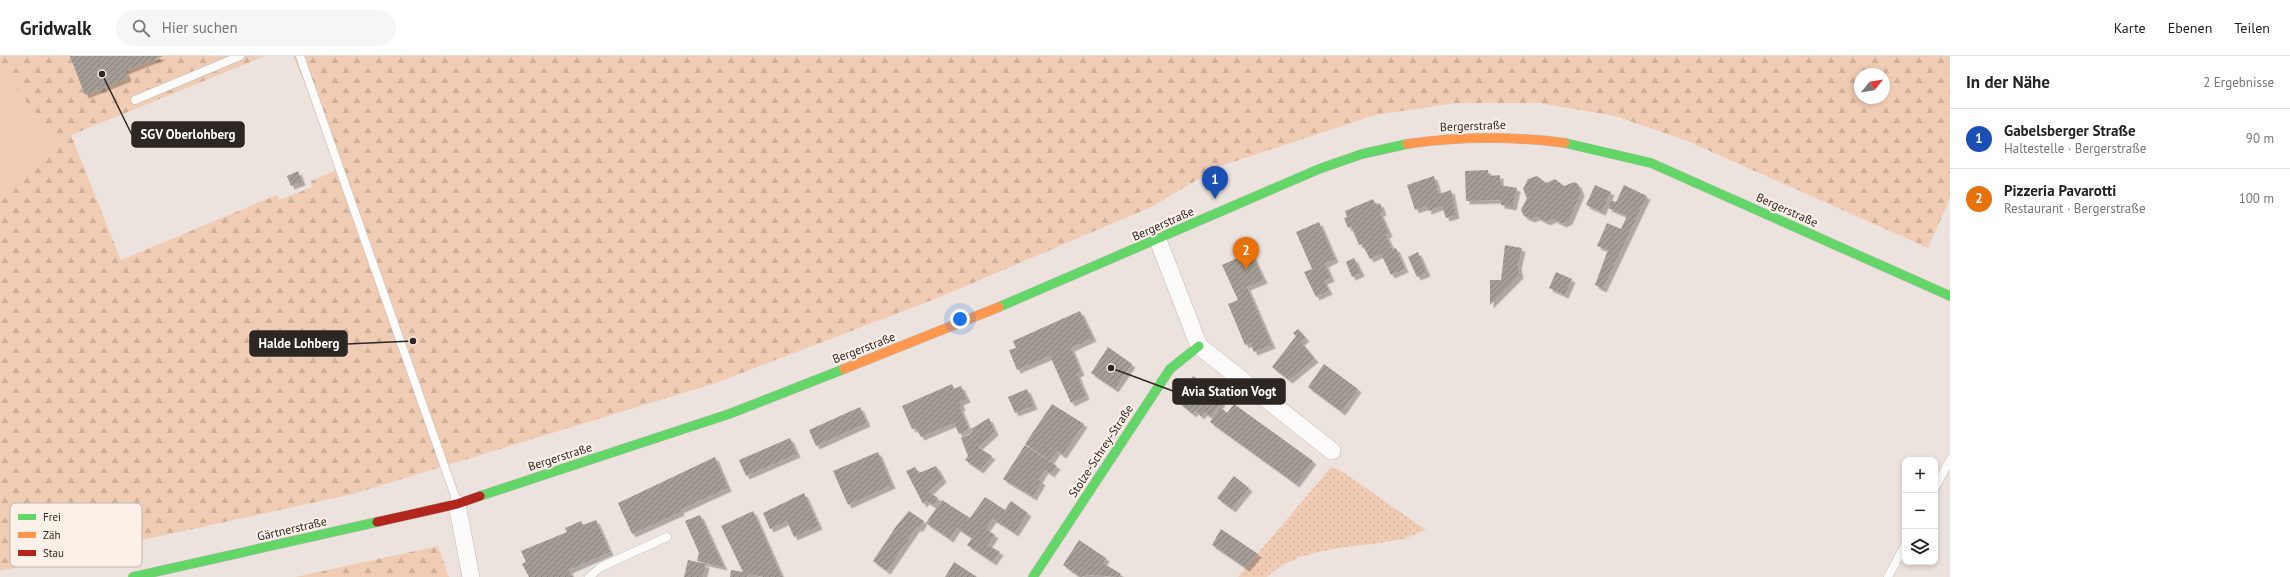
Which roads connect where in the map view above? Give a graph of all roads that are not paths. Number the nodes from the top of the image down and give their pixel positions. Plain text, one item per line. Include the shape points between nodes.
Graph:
1 (240, 56) edge
2 (300, 56) edge
3 (135, 100) dead end
4 (1158, 240) junction
5 (1950, 296) edge
6 (1199, 346) junction
7 (1332, 451) dead end
8 (1950, 460) edge
9 (1938, 482) edge
10 (457, 504) junction
11 (667, 537) dead end
12 (1902, 551) edge
13 (133, 577) edge
14 (471, 577) edge
15 (589, 577) edge
16 (1032, 577) edge
17 (1888, 577) edge

1 - 3 lane
2 - 10 lane
4 - 5 main road, Bergerstraße via 1319,169 1386,147 1466,136 1536,138 1599,148 1651,163
4 - 6 street
4 - 10 main road, Bergerstraße via 995,309 729,414
6 - 7 street
6 - 16 main road, Stolze-Schrey-Straße via 1170,369
8 - 9 lane
10 - 13 main road, Gärtnerstraße
10 - 14 street
11 - 15 lane via 601,567
12 - 17 lane

